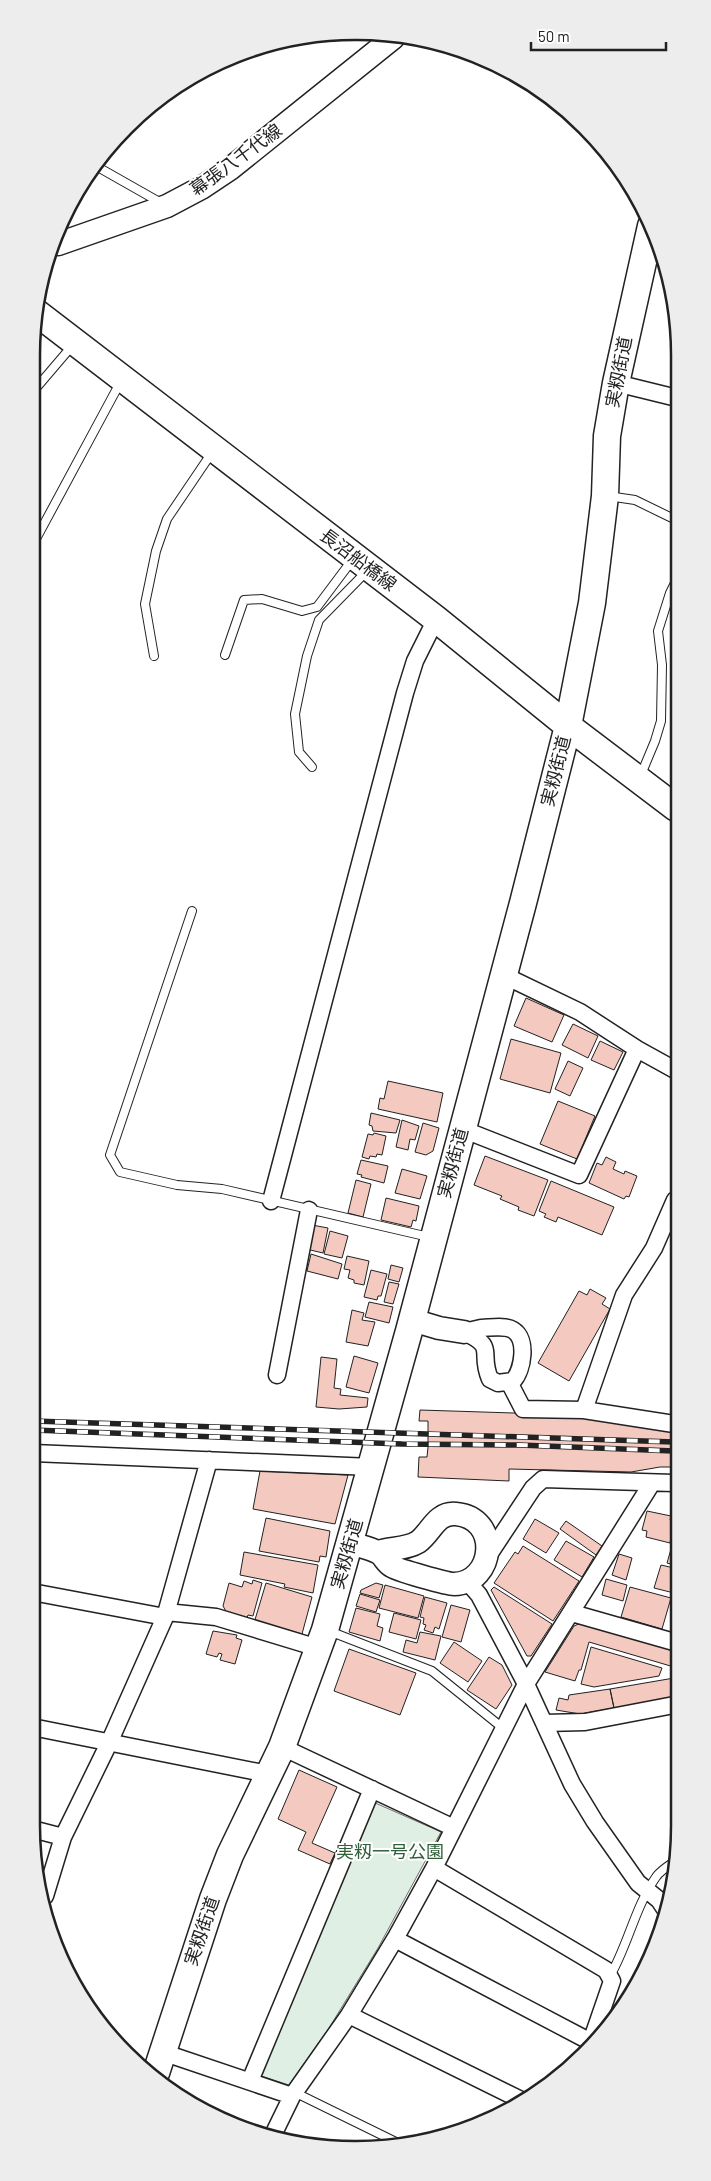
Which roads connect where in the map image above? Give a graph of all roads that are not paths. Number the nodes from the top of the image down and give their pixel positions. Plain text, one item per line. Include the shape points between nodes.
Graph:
1 (388, 42) edge
2 (101, 169) edge
3 (167, 206) junction
4 (648, 238) edge
5 (61, 243) edge
6 (43, 317) edge
7 (75, 342) junction
8 (122, 379) junction
9 (40, 383) edge
10 (616, 383) junction
11 (671, 397) edge
12 (214, 450) junction
13 (604, 496) junction
14 (671, 518) edge
15 (40, 530) edge
16 (362, 563) junction
17 (671, 591) edge
18 (436, 619) junction
19 (225, 655) dead end
20 (154, 656) dead end
21 (568, 726) junction
22 (312, 767) dead end
23 (639, 780) junction
24 (671, 804) edge
25 (192, 910) dead end
26 (502, 974) junction
27 (637, 1049) junction
28 (671, 1068) edge
29 (462, 1129) junction
30 (271, 1201) junction
31 (671, 1209) edge
32 (308, 1210) junction
33 (433, 1238) junction
34 (412, 1320) junction
35 (464, 1332) junction
36 (277, 1375) dead end
37 (509, 1382) junction
38 (584, 1410) junction
39 (671, 1424) edge
40 (40, 1453) edge
41 (209, 1460) junction
42 (372, 1467) junction
43 (652, 1483) junction
44 (671, 1483) edge
45 (350, 1544) junction
46 (378, 1552) junction
47 (488, 1556) junction
48 (467, 1581) junction
49 (40, 1593) edge
50 (572, 1613) junction
51 (165, 1615) junction
52 (322, 1639) junction
53 (671, 1641) edge
54 (526, 1684) junction
55 (671, 1706) edge
56 (544, 1723) junction
57 (40, 1729) edge
58 (504, 1729) junction
59 (109, 1743) junction
60 (282, 1747) junction
61 (268, 1774) junction
62 (372, 1789) junction
63 (454, 1828) junction
64 (40, 1831) edge
65 (63, 1837) junction
66 (668, 1867) edge
67 (434, 1868) junction
68 (47, 1890) edge
69 (649, 1892) junction
70 (661, 1904) edge
71 (395, 1938) junction
72 (610, 1976) junction
73 (349, 2015) junction
74 (592, 2035) edge
75 (588, 2039) edge
76 (159, 2063) edge
77 (250, 2081) junction
78 (293, 2094) junction
79 (516, 2097) edge
80 (278, 2131) edge
81 (389, 2139) edge

1 - 3 main road, 幕張八千代線 via 231,168
2 - 3 lane
3 - 5 main road, 幕張八千代線
4 - 10 main road, 実籾街道
6 - 7 main road, 長沼船橋線
7 - 8 main road, 長沼船橋線
7 - 9 lane
8 - 12 main road, 長沼船橋線
8 - 15 lane
10 - 11 street
10 - 13 main road, 実籾街道 via 607,436
12 - 16 main road, 長沼船橋線
12 - 20 lane via 167,519 156,551 145,604
13 - 14 lane via 635,500
13 - 21 main road, 実籾街道 via 592,603
16 - 18 main road, 長沼船橋線
16 - 19 lane via 317,607 302,611 262,599 244,600
16 - 22 lane via 319,620 307,656 295,714 299,752
17 - 23 lane via 658,631 662,665 661,722
18 - 21 main road, 長沼船橋線
18 - 30 street via 418,654 405,693
21 - 23 main road, 長沼船橋線
21 - 26 main road, 実籾街道
23 - 24 main road, 長沼船橋線
25 - 30 lane via 110,1155 120,1172 176,1185 222,1189
26 - 27 street via 580,1012
26 - 29 main road, 実籾街道
27 - 28 street
27 - 29 street via 579,1175
29 - 33 main road, 実籾街道
30 - 32 lane
31 - 38 street via 654,1248 624,1295
32 - 33 lane
32 - 36 street
33 - 34 main road, 実籾街道
34 - 35 main road
34 - 42 main road, 実籾街道
35 - 37 street via 484,1344 490,1379 498,1383
35 - 37 street via 481,1328 514,1330 522,1348 517,1376
37 - 38 street via 523,1408
38 - 39 street
40 - 41 street
41 - 42 street
41 - 51 street
42 - 45 main road, 実籾街道
43 - 44 street
43 - 47 street via 543,1479 533,1488
43 - 50 street
45 - 46 main road
45 - 52 main road, 実籾街道
46 - 47 main road via 411,1546 420,1541 436,1521 455,1514 465,1516 484,1531 489,1544
46 - 48 main road via 393,1567 453,1584
47 - 48 main road via 477,1574
48 - 54 street via 479,1595
49 - 51 street
50 - 53 street
50 - 54 street
51 - 52 street via 216,1617
51 - 59 street
52 - 58 lane via 432,1671
52 - 60 main road, 実籾街道
54 - 56 street
54 - 58 street
55 - 56 street via 585,1722
56 - 69 street via 572,1784 595,1822 638,1883
57 - 59 street
58 - 63 street
59 - 61 street
59 - 65 street
60 - 61 main road, 実籾街道
60 - 62 street
61 - 76 main road, 実籾街道 via 213,1899
62 - 63 street
62 - 77 street
63 - 67 street
64 - 65 street
65 - 68 street
66 - 69 lane via 657,1876
67 - 71 street
67 - 72 street via 606,1970
69 - 70 street
69 - 72 lane
71 - 73 street
71 - 75 street
72 - 74 street via 612,1981
73 - 78 street
73 - 79 street
76 - 77 street
77 - 78 street
78 - 80 street
78 - 81 lane

